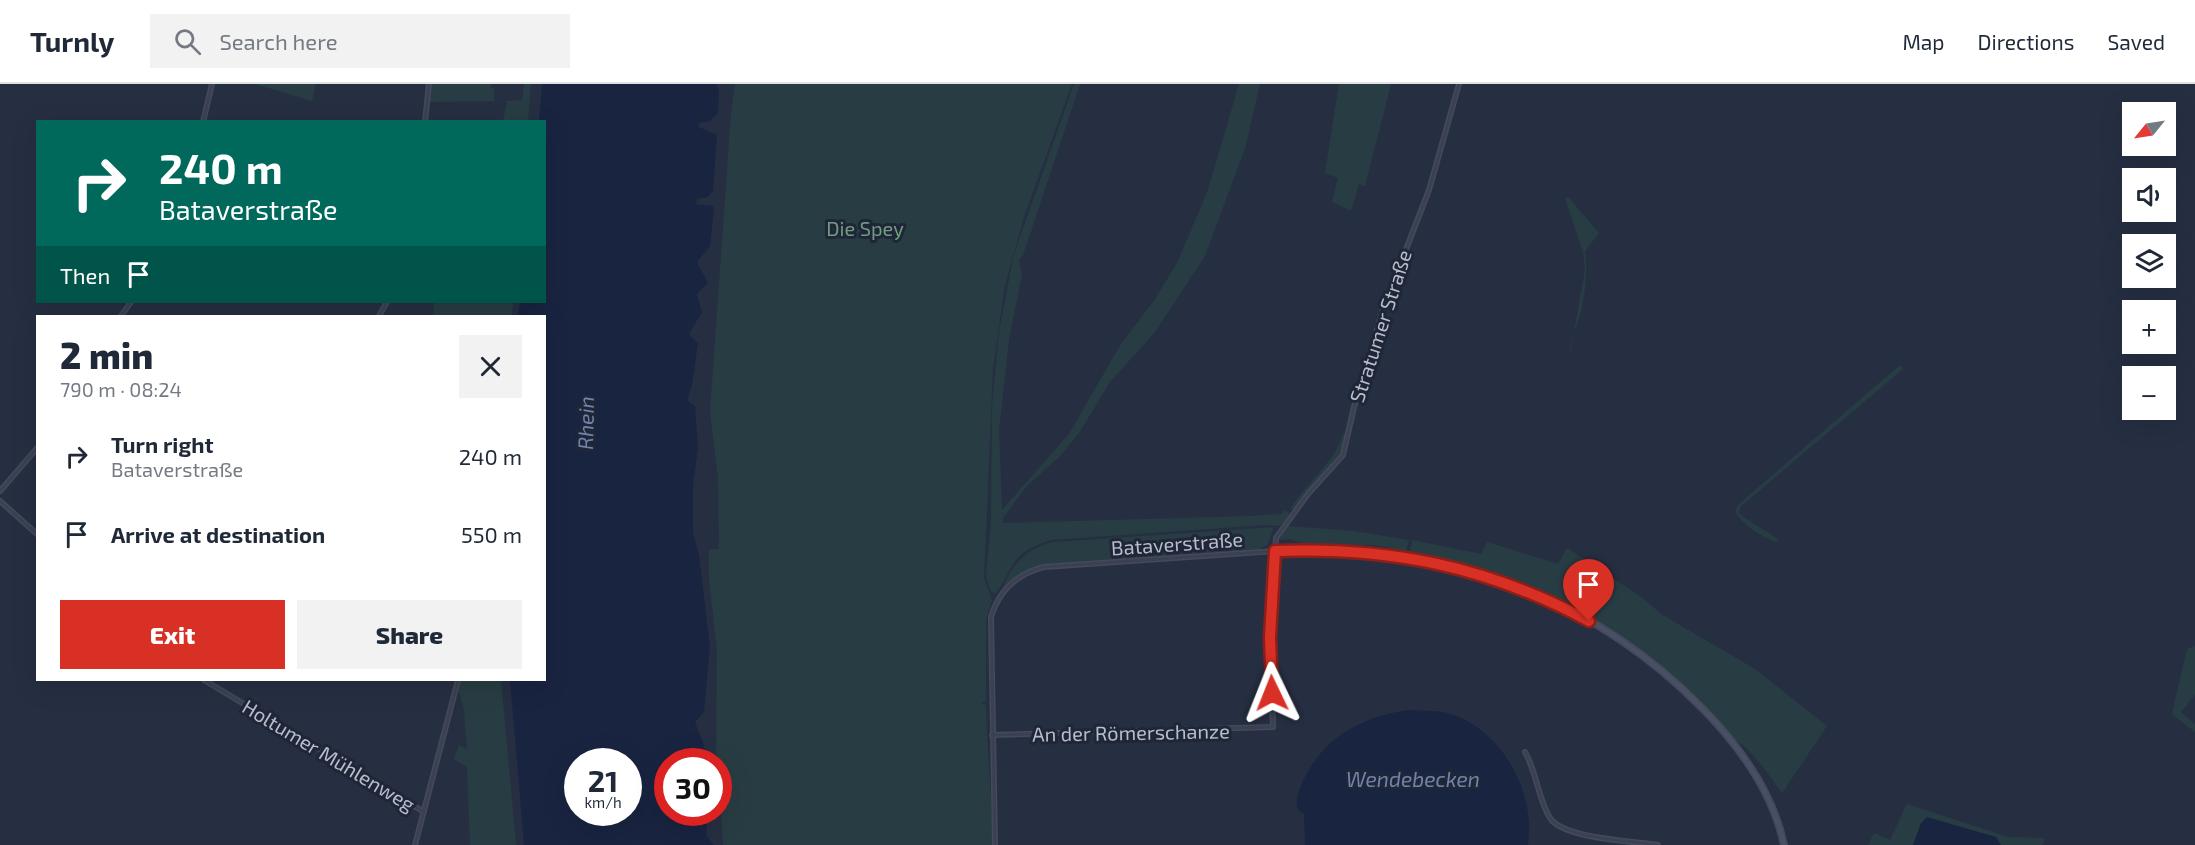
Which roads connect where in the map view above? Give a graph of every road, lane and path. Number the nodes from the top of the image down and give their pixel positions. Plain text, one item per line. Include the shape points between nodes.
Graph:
1 (212, 84) edge
2 (429, 84) edge
3 (1459, 84) edge
4 (203, 120) edge
5 (425, 120) edge
6 (36, 449) edge
7 (0, 491) edge
8 (0, 501) edge
9 (36, 533) edge
10 (1275, 551) junction
11 (206, 681) edge
12 (458, 681) edge
13 (992, 735) junction
14 (1524, 752) dead end
15 (424, 812) junction
16 (415, 845) edge
17 (995, 845) edge
18 (1658, 845) edge
19 (1784, 845) edge

1 - 4 street
2 - 5 street
3 - 10 street, Stratumer Straße via 1429,190 1383,309 1353,407 1343,455 1278,533
6 - 7 street
8 - 9 street
10 - 13 street, Bataverstraße via 1044,567 1014,579 1000,595 991,617
10 - 13 street, An der Römerschanze via 1270,637 1274,727
10 - 19 street, Bataverstraße via 1360,551 1425,559 1485,574 1530,591 1589,621 1659,668 1728,737 1765,792
11 - 15 street, Holtumer Mühlenweg
12 - 15 street
13 - 17 street, Bataverstraße
14 - 18 street via 1537,776 1550,818 1563,829
15 - 16 street

